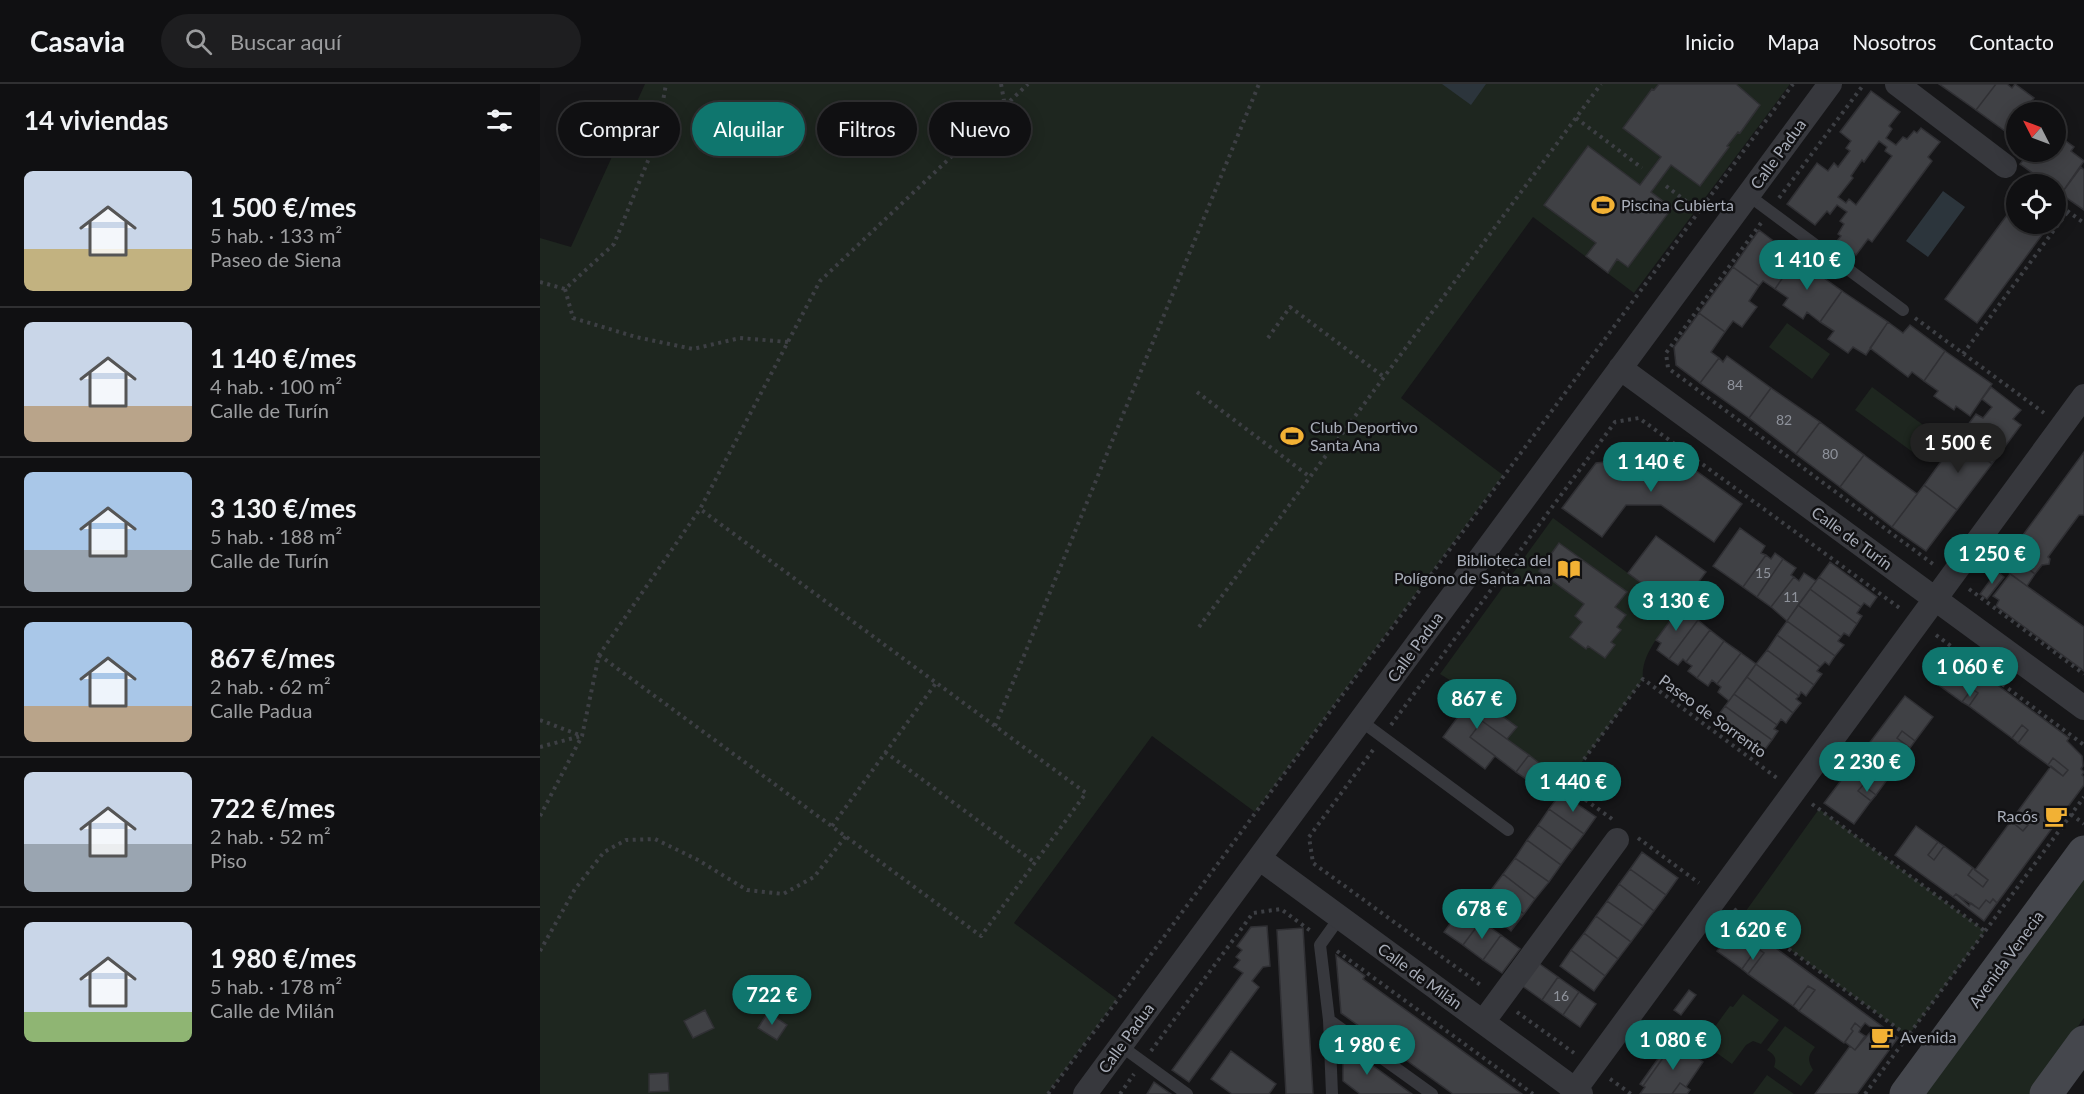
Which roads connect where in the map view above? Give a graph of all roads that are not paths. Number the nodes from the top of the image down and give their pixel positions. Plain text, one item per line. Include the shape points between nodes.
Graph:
1 (1830, 84) edge
2 (1897, 84) edge
3 (2005, 166) dead end
4 (1748, 195) junction
5 (1903, 310) road end
6 (1620, 368) junction
7 (2084, 396) edge
8 (1935, 599) junction
9 (2084, 708) edge
10 (1361, 721) junction
11 (1508, 830) dead end
12 (1621, 831) road end
13 (2084, 852) edge
14 (1259, 858) junction
15 (1340, 917) junction
16 (1329, 1020) junction
17 (1483, 1022) junction
18 (2084, 1042) edge
19 (1121, 1046) junction
20 (1576, 1093) edge
21 (1085, 1094) edge
22 (1187, 1094) edge
23 (1332, 1094) edge
24 (1432, 1094) edge
25 (1906, 1094) edge
26 (2046, 1094) edge

1 - 4 street, Calle Padua
2 - 3 street
4 - 5 lane
4 - 6 street, Calle Padua
6 - 8 street, Calle de Turín
6 - 10 street, Calle Padua
7 - 8 street
8 - 9 street, Calle de Turín
8 - 20 street
10 - 11 lane
10 - 14 street, Calle Padua
12 - 17 street
13 - 25 street, Avenida Venecia
14 - 15 street, Calle de Milán
14 - 19 street, Calle Padua
15 - 16 lane via 1320,945
15 - 17 street, Calle de Milán
16 - 23 lane
16 - 24 lane
17 - 20 street, Calle de Milán
18 - 26 street
19 - 21 street, Calle Padua
19 - 22 lane

